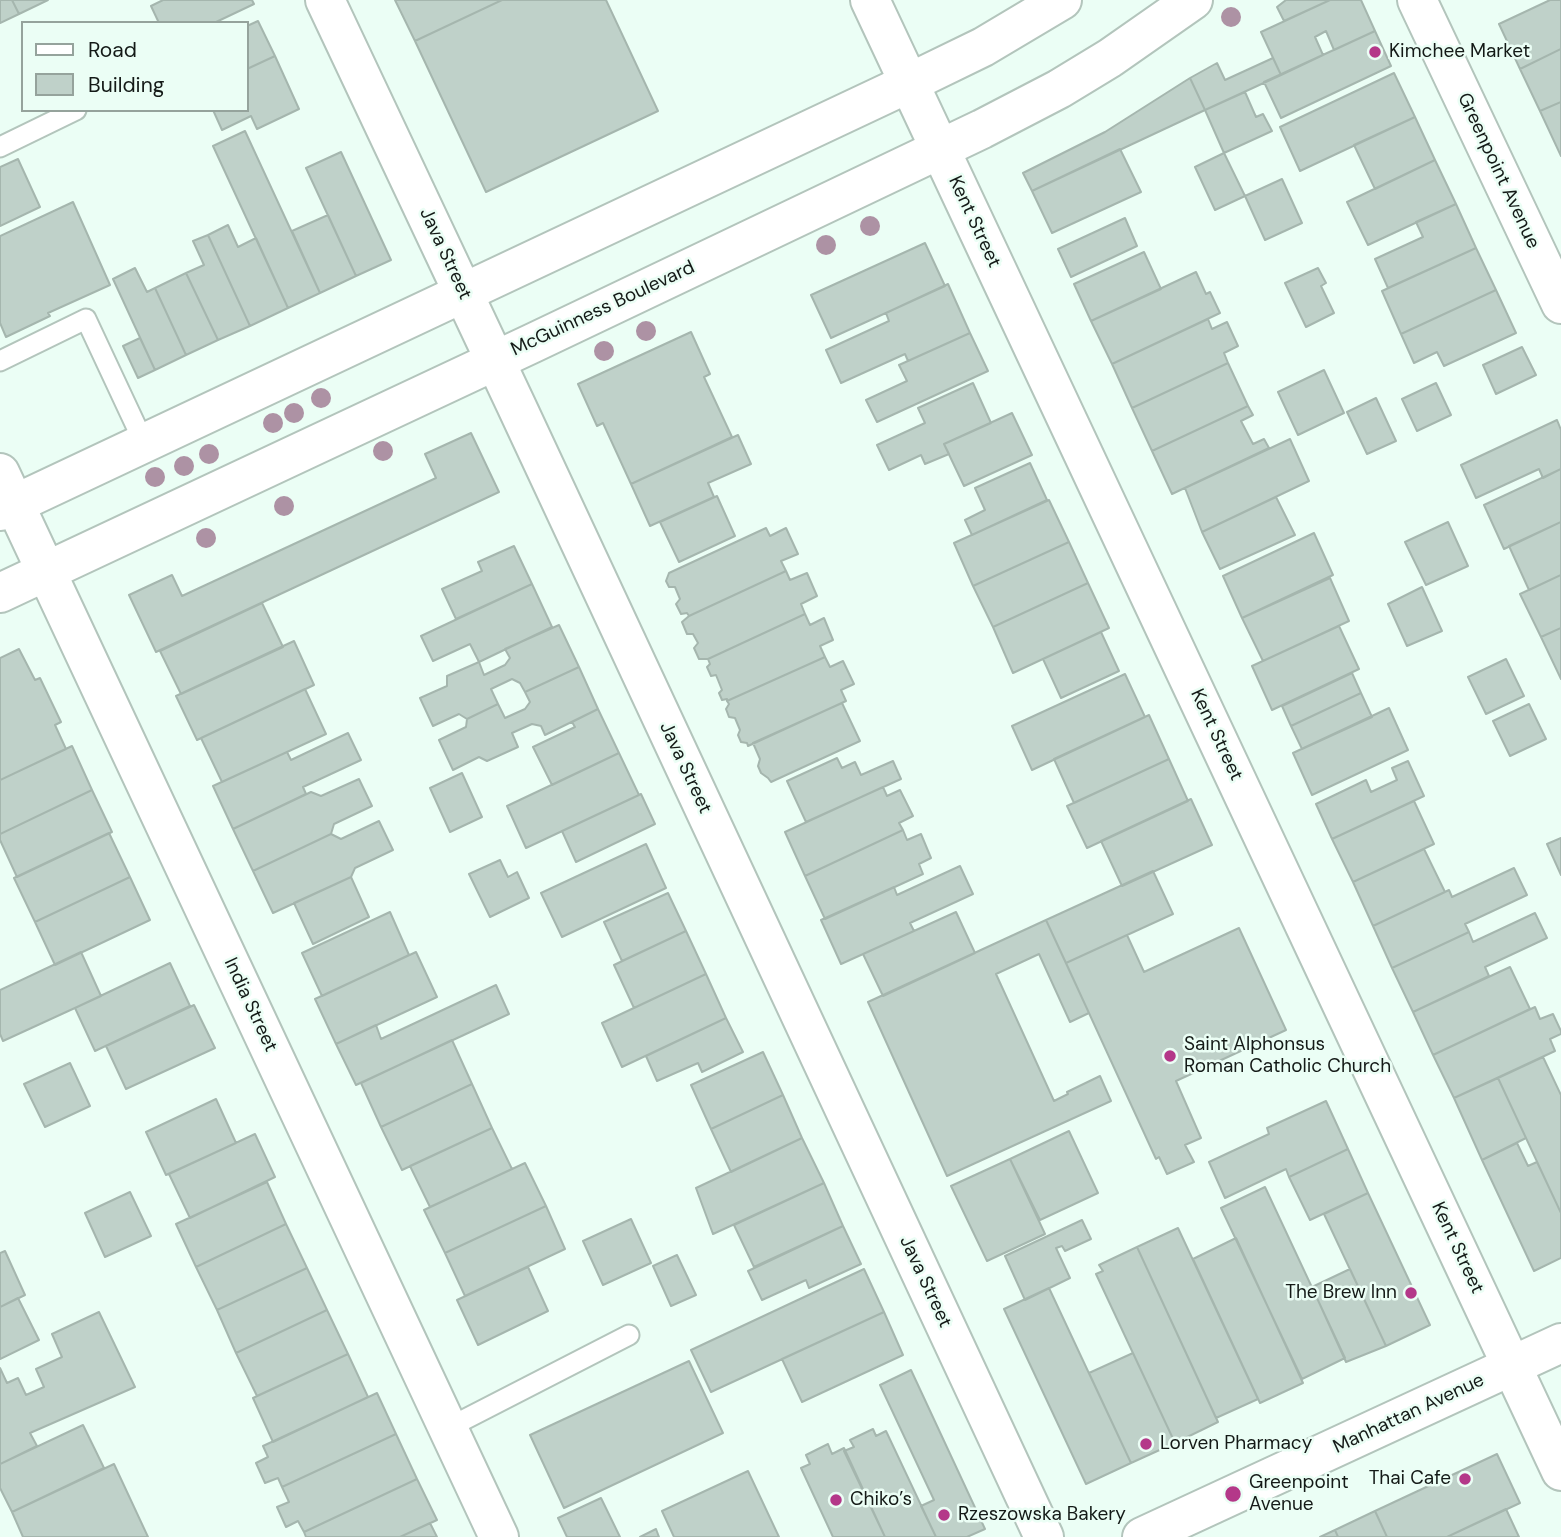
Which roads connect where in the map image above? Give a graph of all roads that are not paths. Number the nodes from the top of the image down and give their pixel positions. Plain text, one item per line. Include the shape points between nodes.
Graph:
1 (325, 0) edge
2 (870, 0) edge
3 (1062, 0) edge
4 (1193, 0) edge
5 (1418, 0) edge
6 (909, 83) junction
7 (72, 112) edge
8 (0, 147) edge
9 (940, 149) junction
10 (463, 293) junction
11 (1561, 304) edge
12 (495, 360) junction
13 (0, 361) edge
14 (144, 443) junction
15 (5, 496) edge
16 (47, 572) junction
17 (0, 593) edge
18 (629, 1335) dead end
19 (1561, 1343) edge
20 (1511, 1366) junction
21 (448, 1428) junction
22 (1561, 1471) edge
23 (499, 1537) edge
24 (1044, 1537) edge
25 (1143, 1537) edge

1 - 10 street, Java Street
2 - 6 street, Kent Street
3 - 6 street via 983,47
4 - 9 street, McGuinness Boulevard via 1059,89
5 - 11 street, Greenpoint Avenue
6 - 9 street, Kent Street
6 - 10 street
7 - 8 lane
9 - 12 street, McGuinness Boulevard
9 - 20 street, Kent Street
10 - 12 street, Java Street
10 - 14 street
12 - 16 street, McGuinness Boulevard
12 - 24 street, Java Street
13 - 14 lane via 86,320
14 - 15 street
15 - 16 street, India Street
16 - 17 street, McGuinness Boulevard
16 - 21 street, India Street
18 - 21 lane
19 - 20 street, Manhattan Avenue
20 - 22 street, Kent Street
20 - 25 street, Manhattan Avenue
21 - 23 street, India Street

